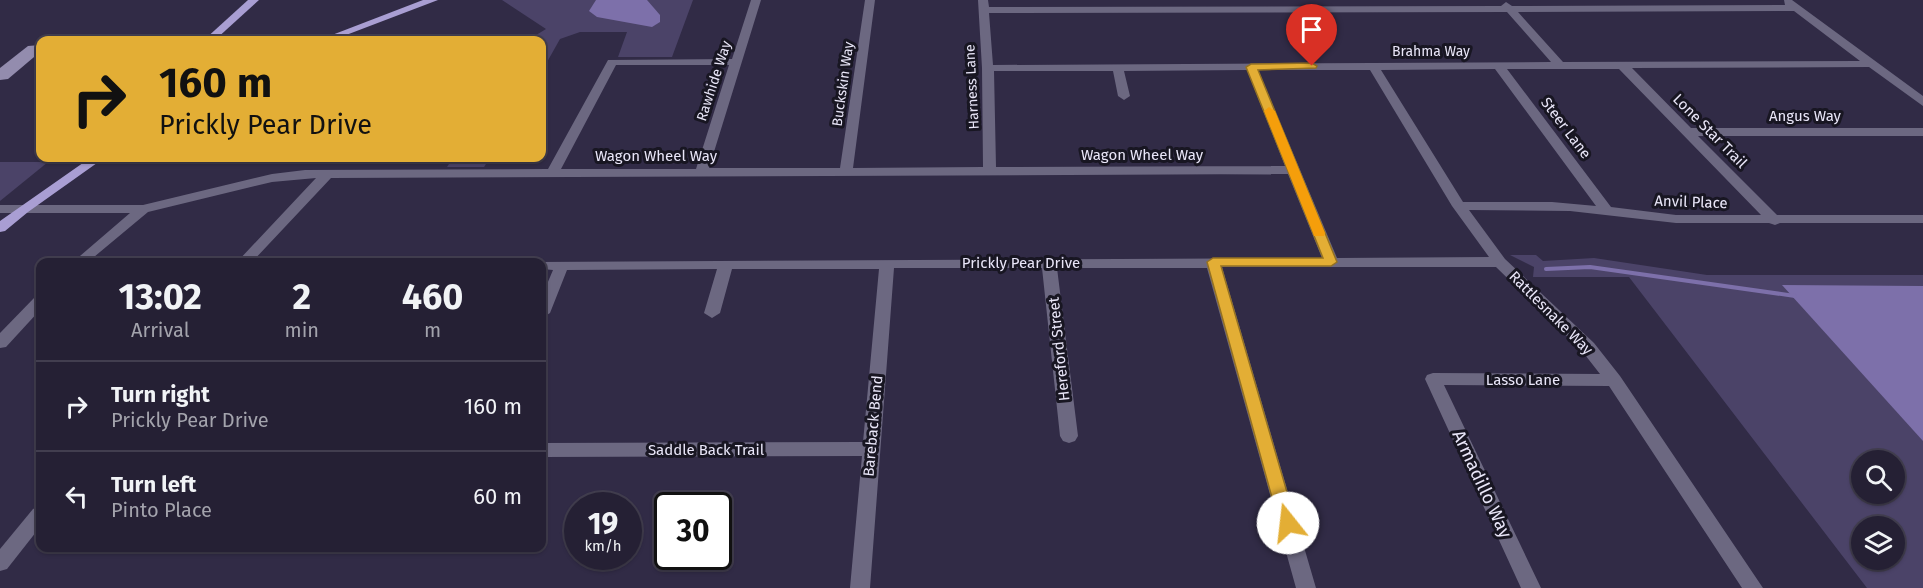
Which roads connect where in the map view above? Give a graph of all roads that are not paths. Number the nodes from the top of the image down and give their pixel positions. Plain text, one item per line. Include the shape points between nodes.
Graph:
1 (254, 0) edge
2 (433, 0) edge
3 (756, 0) edge
4 (870, 0) edge
5 (1786, 0) edge
6 (1505, 4) edge
7 (983, 5) edge
8 (1292, 5) edge
9 (1796, 8) junction
10 (214, 36) edge
11 (335, 36) edge
12 (736, 62) junction
13 (1874, 64) junction
14 (1498, 65) junction
15 (1560, 65) junction
16 (1622, 65) junction
17 (1373, 66) junction
18 (1118, 67) junction
19 (1251, 67) junction
20 (988, 68) junction
21 (1124, 96) dead end
22 (1923, 102) edge
23 (1688, 132) junction
24 (1923, 132) edge
25 (92, 162) edge
26 (1293, 170) junction
27 (553, 172) junction
28 (701, 172) junction
29 (846, 172) junction
30 (990, 172) junction
31 (327, 174) junction
32 (1459, 206) junction
33 (0, 209) edge
34 (23, 209) junction
35 (143, 209) junction
36 (1607, 211) junction
37 (1923, 219) edge
38 (1775, 220) junction
39 (0, 228) edge
40 (85, 258) edge
41 (248, 258) edge
42 (1213, 262) junction
43 (1331, 262) junction
44 (1500, 262) junction
45 (1049, 263) junction
46 (726, 264) junction
47 (887, 264) junction
48 (546, 265) edge
49 (562, 265) junction
50 (546, 303) edge
51 (36, 306) edge
52 (712, 313) dead end
53 (0, 343) edge
54 (1433, 379) joint
55 (1614, 381) junction
56 (1069, 436) dead end
57 (870, 449) junction
58 (546, 450) edge
59 (36, 518) edge
60 (0, 563) edge
61 (860, 588) edge
62 (1306, 588) edge
63 (1531, 588) edge
64 (1753, 588) edge

1 - 10 main road
2 - 11 main road
3 - 12 street, Rawhide Way
4 - 29 street, Buckskin Way
5 - 9 street
6 - 8 street
6 - 9 street
6 - 15 street
7 - 8 street
7 - 20 street, Harness Lane
9 - 13 street
12 - 27 street via 612,62
12 - 28 street, Rawhide Way
13 - 16 street, Brahma Way
13 - 22 street
14 - 15 street, Brahma Way
14 - 17 street, Brahma Way
14 - 36 street, Steer Lane
15 - 16 street, Brahma Way
16 - 23 street, Lone Star Trail
17 - 19 street, Brahma Way
17 - 32 street, Rattlesnake Way
18 - 19 street, Brahma Way
18 - 20 street, Brahma Way
18 - 21 street
19 - 26 street
20 - 30 street, Harness Lane
23 - 24 street, Angus Way
23 - 38 street, Lone Star Trail
25 - 34 main road
26 - 30 street, Wagon Wheel Way
26 - 43 street
27 - 28 street, Wagon Wheel Way
27 - 31 street, Wagon Wheel Way
28 - 29 street, Wagon Wheel Way
29 - 30 street, Wagon Wheel Way
31 - 35 street, Wagon Wheel Way via 272,178
31 - 41 street
32 - 36 street, Anvil Place
32 - 44 street, Rattlesnake Way
33 - 34 street, Wagon Wheel Way
34 - 35 street, Wagon Wheel Way
34 - 39 main road
35 - 40 street
36 - 38 street, Anvil Place via 1636,217
37 - 38 street, Anvil Place
42 - 43 street, Prickly Pear Drive
42 - 45 street, Prickly Pear Drive
42 - 62 street
43 - 44 street, Prickly Pear Drive
44 - 55 street, Rattlesnake Way via 1588,346
45 - 47 street, Prickly Pear Drive
45 - 56 street, Hereford Street
46 - 47 street, Prickly Pear Drive
46 - 49 street, Prickly Pear Drive
46 - 52 street
47 - 57 street, Bareback Bend
48 - 49 street, Prickly Pear Drive
49 - 50 street
51 - 53 street
54 - 55 street, Lasso Lane
54 - 63 street, Armadillo Way
55 - 64 street, Rattlesnake Way
57 - 58 street, Saddle Back Trail
57 - 61 street, Bareback Bend
59 - 60 street

